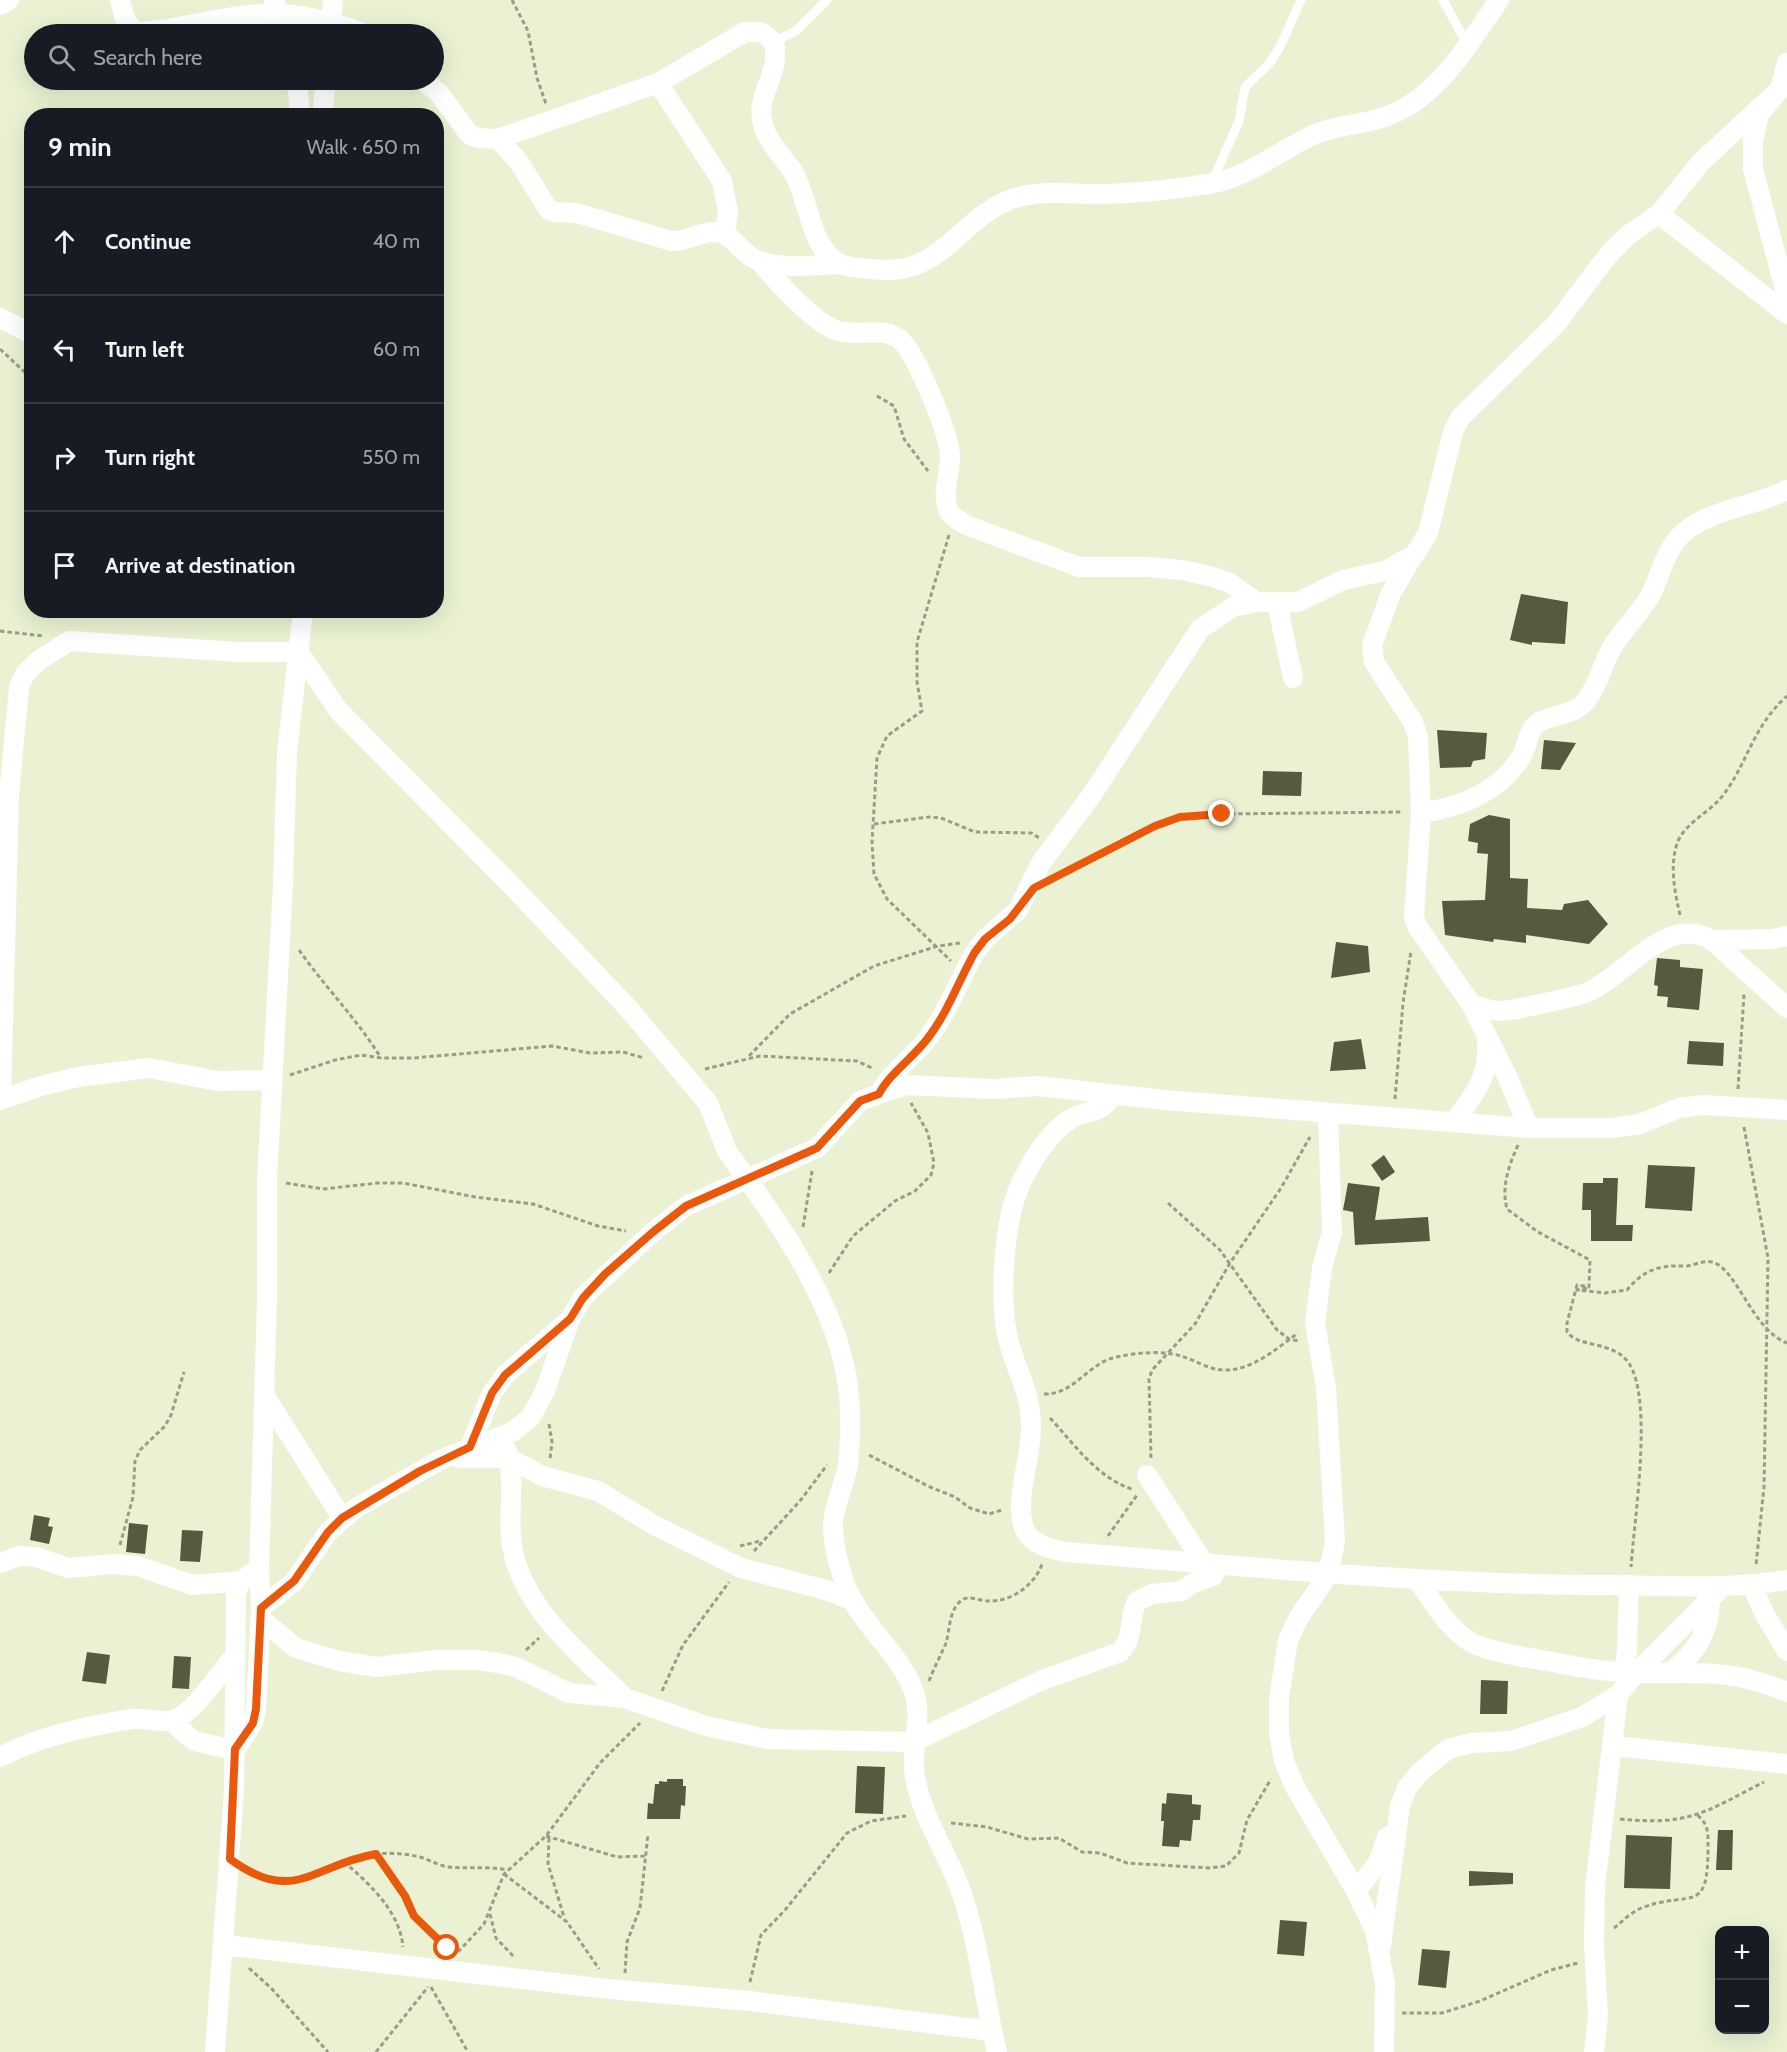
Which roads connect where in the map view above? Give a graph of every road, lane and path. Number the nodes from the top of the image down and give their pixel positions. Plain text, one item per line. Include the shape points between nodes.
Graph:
1 (9, 0) edge
2 (120, 0) edge
3 (333, 0) edge
4 (512, 0) edge
5 (827, 0) edge
6 (1301, 0) edge
7 (1443, 0) edge
8 (1498, 0) edge
9 (0, 5) edge
10 (278, 7) edge
11 (127, 24) edge
12 (192, 24) edge
13 (284, 24) edge
14 (319, 24) edge
15 (331, 24) edge
16 (774, 42) junction
17 (1467, 44) junction
18 (1787, 63) edge
19 (658, 83) junction
20 (1780, 89) junction
21 (298, 90) edge
22 (325, 90) edge
23 (435, 90) edge
24 (299, 108) edge
25 (323, 108) edge
26 (555, 118) junction
27 (498, 139) junction
28 (1211, 184) junction
29 (1659, 214) junction
30 (724, 234) junction
31 (759, 261) junction
32 (840, 264) junction
33 (1787, 297) edge
34 (1787, 314) edge
35 (0, 318) edge
36 (24, 330) edge
37 (0, 349) edge
38 (24, 372) edge
39 (877, 396) dead end
40 (1787, 490) edge
41 (945, 491) junction
42 (953, 517) junction
43 (1415, 554) junction
44 (1256, 602) junction
45 (1283, 603) junction
46 (302, 618) edge
47 (0, 631) edge
48 (69, 642) junction
49 (299, 652) junction
50 (1293, 678) dead end
51 (1787, 696) edge
52 (5, 802) edge
53 (1421, 813) junction
54 (874, 824) junction
55 (1052, 846) junction
56 (1073, 867) junction
57 (1054, 878) dead end
58 (281, 924) junction
59 (1417, 926) junction
60 (1683, 932) junction
61 (1787, 936) edge
62 (985, 939) junction
63 (1712, 940) junction
64 (938, 946) junction
65 (1747, 971) junction
66 (963, 976) junction
67 (1471, 1004) junction
68 (1787, 1008) edge
69 (1503, 1010) junction
70 (1, 1014) edge
71 (1487, 1038) junction
72 (381, 1058) junction
73 (645, 1058) dead end
74 (747, 1058) junction
75 (678, 1070) junction
76 (271, 1080) junction
77 (906, 1085) junction
78 (882, 1088) junction
79 (1113, 1095) junction
80 (0, 1100) edge
81 (1737, 1106) junction
82 (1787, 1110) edge
83 (1327, 1114) junction
84 (1392, 1119) junction
85 (1455, 1121) junction
86 (1529, 1128) junction
87 (825, 1141) junction
88 (267, 1179) junction
89 (747, 1179) junction
90 (1168, 1203) dead end
91 (653, 1232) junction
92 (793, 1250) junction
93 (1230, 1263) junction
94 (1589, 1287) junction
95 (819, 1297) junction
96 (570, 1319) junction
97 (1314, 1323) junction
98 (1765, 1329) junction
99 (1289, 1339) junction
100 (1787, 1343) edge
101 (1168, 1352) junction
102 (184, 1372) dead end
103 (545, 1391) junction
104 (265, 1395) junction
105 (1029, 1399) junction
106 (502, 1436) junction
107 (849, 1443) junction
108 (470, 1447) junction
109 (509, 1458) junction
110 (442, 1459) junction
111 (1147, 1475) joint
112 (542, 1476) junction
113 (1022, 1497) junction
114 (342, 1518) junction
115 (1047, 1549) junction
116 (1095, 1555) junction
117 (0, 1563) edge
118 (113, 1564) junction
119 (1211, 1565) junction
120 (259, 1568) junction
121 (1328, 1575) junction
122 (1417, 1579) junction
123 (1787, 1580) edge
124 (241, 1581) junction
125 (1629, 1585) junction
126 (1752, 1586) junction
127 (1716, 1593) junction
128 (851, 1600) junction
129 (261, 1613) junction
130 (545, 1614) junction
131 (296, 1648) junction
132 (1787, 1651) edge
133 (236, 1655) junction
134 (258, 1660) junction
135 (516, 1667) junction
136 (1630, 1672) junction
137 (1671, 1672) junction
138 (1787, 1692) edge
139 (1618, 1695) junction
140 (625, 1698) junction
141 (916, 1703) junction
142 (171, 1721) junction
143 (913, 1742) junction
144 (1614, 1746) junction
145 (235, 1749) junction
146 (6, 1750) edge
147 (1284, 1761) junction
148 (1787, 1764) edge
149 (1772, 1777) dead end
150 (1400, 1806) junction
151 (925, 1815) junction
152 (1697, 1815) junction
153 (1604, 1817) junction
154 (648, 1834) dead end
155 (376, 1854) junction
156 (646, 1856) junction
157 (230, 1859) junction
158 (345, 1862) junction
159 (508, 1870) dead end
160 (504, 1874) dead end
161 (1356, 1891) junction
162 (489, 1911) dead end
163 (564, 1919) junction
164 (224, 1949) junction
165 (1380, 1950) junction
166 (1595, 1954) junction
167 (455, 1955) dead end
168 (409, 1966) junction
169 (525, 1979) junction
170 (618, 1989) junction
171 (750, 2001) junction
172 (1385, 2022) junction
173 (217, 2024) junction
174 (992, 2031) junction
175 (215, 2052) edge
176 (224, 2052) edge
177 (328, 2052) edge
178 (376, 2052) edge
179 (468, 2052) edge
180 (997, 2052) edge
181 (1384, 2052) edge
182 (1594, 2052) edge

1 - 9 street
2 - 11 street
3 - 15 street
4 - 26 path via 528,31 539,90
5 - 16 lane via 796,31
6 - 28 lane via 1280,47 1245,87 1239,121
7 - 17 lane
8 - 17 street
10 - 12 street via 260,14
10 - 13 street
10 - 14 street
16 - 19 street via 761,32 745,32
16 - 32 street via 774,74 761,108 766,134 800,185 814,231
17 - 28 street via 1440,81 1391,115 1313,135 1262,164
18 - 20 street
19 - 26 street
19 - 30 street via 722,181 729,212
20 - 29 street via 1701,162
20 - 33 street via 1759,114 1753,141 1753,169
21 - 24 street
22 - 25 street
23 - 27 street via 469,134
26 - 27 street
27 - 30 street via 519,162 544,204 554,212 577,213 671,241 682,242 714,232
28 - 32 street via 1015,198 972,224 927,262 909,269 889,271
29 - 34 street
29 - 43 street via 1609,254 1556,324 1460,418 1428,533
30 - 31 street
31 - 32 street
31 - 41 street via 833,329 894,335 906,345 946,437 950,454
35 - 36 street
37 - 38 path
39 - 41 path via 894,406 909,447
40 - 53 street via 1722,513 1679,537 1652,592 1611,651 1584,703 1533,727 1520,759 1481,795 1448,809
41 - 42 street via 947,508
42 - 44 street via 1062,562 1092,568 1182,570 1230,583
42 - 54 path via 917,642 922,711 895,729 882,746 875,771
43 - 45 street via 1385,571 1357,575 1298,602
43 - 53 street via 1391,592 1372,645 1374,662 1413,722 1418,737
44 - 45 street
44 - 55 street via 1233,607 1200,630 1091,796
45 - 50 street via 1279,613
46 - 49 street
47 - 48 path
48 - 49 street
48 - 52 street via 38,661 19,687
49 - 58 street via 287,753
49 - 75 street via 338,710 603,980
51 - 60 path via 1756,732 1726,791 1683,832 1676,844 1675,894
52 - 70 street via 8,906
53 - 56 path via 1180,817
53 - 59 street via 1414,917
54 - 55 path via 941,818 975,832 1032,833
54 - 64 path via 874,874 879,885 897,910
55 - 56 path
55 - 62 street via 1018,910
56 - 57 path
58 - 72 path
58 - 76 street
59 - 67 street
59 - 84 path via 1406,974
60 - 63 street via 1700,933
60 - 69 street via 1664,939 1587,992
61 - 63 street
62 - 64 path
62 - 66 street
63 - 65 street
64 - 66 path
64 - 74 path via 874,966 801,1008 782,1021
65 - 68 street
65 - 81 path
66 - 78 street via 930,1036
67 - 69 street
67 - 71 street
69 - 71 street
70 - 80 street
71 - 85 street via 1483,1080
71 - 86 street
72 - 73 path via 552,1046 590,1053 623,1052
72 - 76 path via 349,1056
74 - 75 path via 705,1069
74 - 78 path via 857,1061 870,1065
75 - 89 street via 708,1103 722,1142
76 - 80 street via 218,1081 149,1068 78,1077
76 - 88 street
77 - 78 street
77 - 79 street via 994,1089 1038,1086
77 - 95 path via 928,1133 934,1162 931,1174 915,1191 896,1201 853,1236 837,1257
78 - 87 street via 860,1101
79 - 83 street
79 - 105 street via 1100,1110 1065,1122 1036,1158 1018,1191 1010,1221 1002,1296 1010,1346
81 - 82 street
81 - 86 street via 1679,1108 1640,1124 1612,1128
81 - 98 path via 1768,1258
83 - 84 street
83 - 93 path
83 - 97 street via 1332,1232
84 - 85 street
85 - 86 street
86 - 94 path via 1511,1161 1505,1188 1508,1209 1538,1232 1590,1260
87 - 89 street
87 - 92 path via 813,1159 805,1220
88 - 91 path via 323,1189 403,1183 533,1204 609,1229
88 - 104 street
89 - 91 street via 686,1206
89 - 92 street
90 - 93 path
91 - 96 street via 605,1274
92 - 95 street
93 - 99 path via 1269,1321
93 - 101 path via 1195,1324
94 - 98 path via 1577,1290 1627,1290 1641,1273 1669,1265 1712,1263 1726,1272
94 - 125 path via 1577,1285 1567,1332 1577,1339 1608,1347 1627,1360 1642,1411
95 - 107 street via 829,1314 845,1363 850,1398
96 - 103 street
96 - 108 street via 505,1375 492,1393
97 - 99 path
97 - 121 street via 1326,1388 1335,1521
98 - 100 path
98 - 126 path via 1764,1487 1761,1537
99 - 101 path via 1266,1355 1234,1369 1214,1369
101 - 105 path via 1110,1358 1055,1394
101 - 111 path via 1149,1379 1152,1454
102 - 118 path via 171,1415 135,1461 129,1514
103 - 106 street via 530,1418
103 - 112 path via 552,1454
104 - 114 street
104 - 120 street
105 - 113 street via 1032,1445
105 - 116 path via 1095,1468 1139,1492
106 - 108 street
106 - 109 street
107 - 113 path via 980,1512 999,1513 1009,1497
107 - 128 street via 847,1469 833,1522 834,1543
108 - 110 street
109 - 110 street
109 - 112 street
109 - 130 street via 512,1547 526,1584
110 - 114 street
111 - 119 street
112 - 128 street via 598,1491 662,1529 741,1568 804,1583
113 - 115 street via 1023,1526 1033,1540
114 - 129 street via 294,1581
115 - 116 street
115 - 141 path via 1041,1568 1028,1586 1014,1595 1001,1600 961,1601
116 - 119 street
117 - 118 street via 19,1556 36,1557 68,1568
118 - 124 street via 138,1566 192,1585
119 - 121 street
119 - 143 street via 1213,1576 1182,1591 1152,1594 1137,1601 1127,1645 1119,1652 1040,1681
120 - 124 street
120 - 129 street
121 - 122 street
121 - 147 street via 1288,1640 1279,1698
122 - 125 street
122 - 136 street via 1447,1620 1474,1644 1519,1656
123 - 126 street
124 - 133 street via 236,1593
125 - 127 street
125 - 136 street
126 - 127 street
126 - 132 street
127 - 136 street
127 - 137 street via 1700,1643
128 - 141 street via 901,1670
129 - 131 street
129 - 134 street
130 - 135 path via 541,1636 521,1655
130 - 140 street
131 - 134 street
131 - 135 street via 362,1666 477,1660
133 - 142 street via 186,1713
133 - 145 street
134 - 145 street via 253,1723
135 - 140 street via 569,1693
136 - 137 street
136 - 139 street
137 - 138 street via 1731,1674
139 - 144 street
139 - 150 street via 1582,1717 1511,1741 1448,1749 1420,1772 1407,1788
140 - 143 street via 728,1732 768,1739
141 - 143 street
142 - 145 street via 194,1741
142 - 146 street via 135,1719
143 - 151 street via 914,1775
144 - 148 street
144 - 153 street
145 - 157 street
147 - 151 path via 1252,1808 1239,1853 1226,1866 1127,1863 1082,1851 1059,1838 1028,1839
147 - 161 street via 1309,1814
149 - 152 path
150 - 161 street via 1377,1863
150 - 165 street
151 - 171 path via 871,1821 838,1842 785,1910 760,1935 752,1962
151 - 174 street via 957,1881 974,1938
152 - 153 path via 1658,1822
152 - 166 path via 1705,1821 1708,1834 1707,1876 1698,1896 1638,1909
153 - 166 street via 1595,1887
154 - 156 path
155 - 158 path
155 - 159 path via 412,1855 450,1867
155 - 167 path via 414,1916
156 - 163 path via 617,1857 547,1837 548,1864
156 - 170 path via 639,1908
157 - 158 path via 268,1881 300,1880
157 - 164 street
158 - 168 path via 389,1910 402,1936
160 - 163 path
161 - 165 street
162 - 169 path via 496,1938 517,1960
163 - 170 path
164 - 168 street
164 - 173 street
164 - 177 path via 261,1977
165 - 172 street
166 - 172 path via 1442,2013 1404,2012
166 - 182 street via 1598,2016
168 - 169 street
169 - 170 street
170 - 171 street
171 - 174 street
172 - 181 street
173 - 175 street
173 - 176 street
174 - 180 street
178 - 179 path via 430,1985

